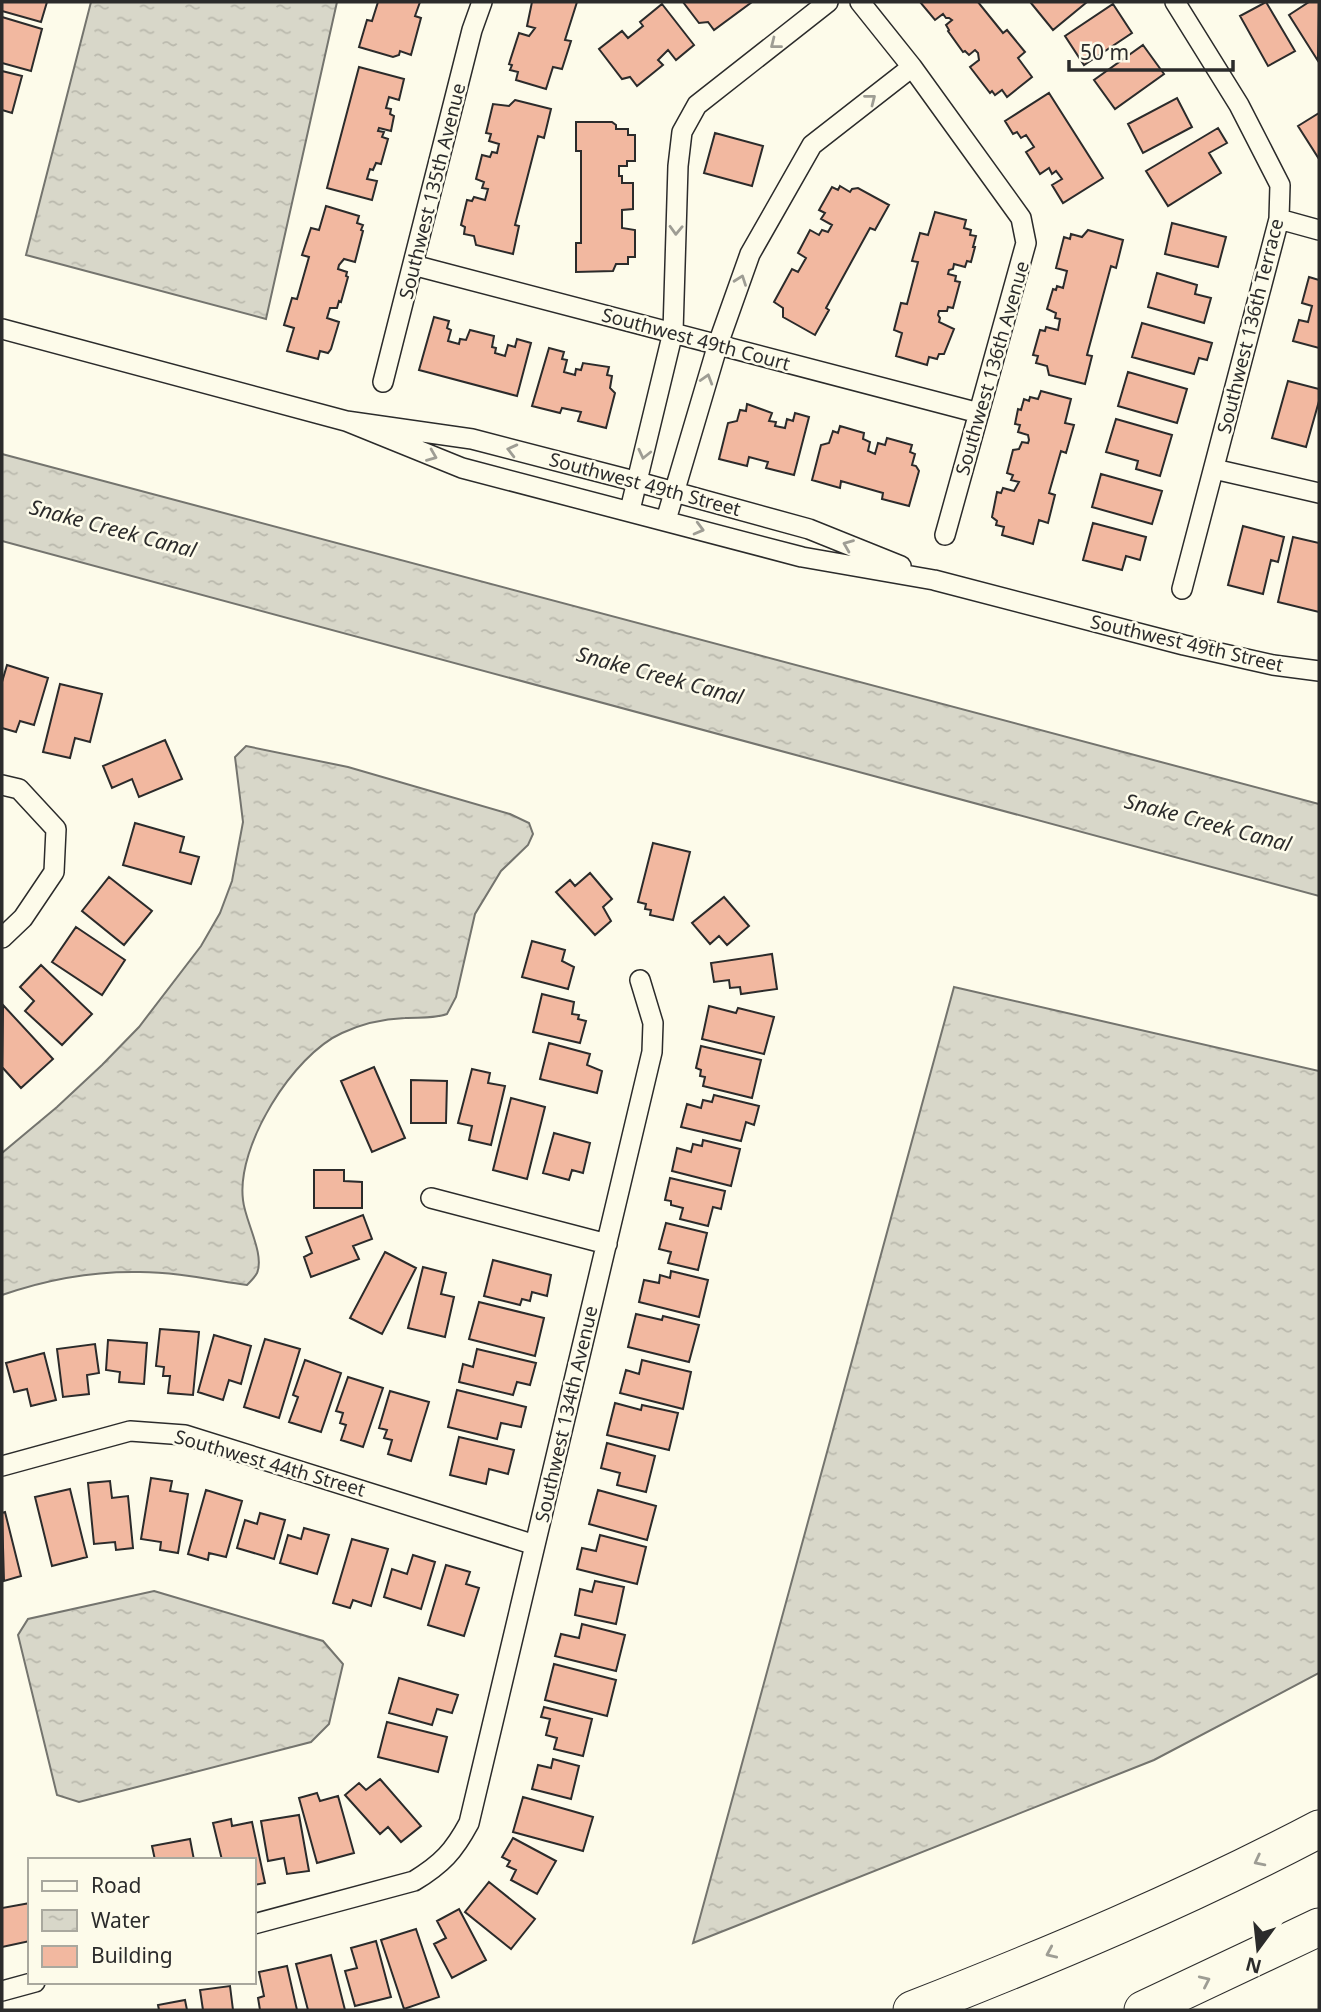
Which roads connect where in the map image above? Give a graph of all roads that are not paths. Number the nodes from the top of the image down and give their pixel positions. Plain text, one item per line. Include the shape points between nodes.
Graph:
1 (482, 2) edge
2 (828, 2) edge
3 (860, 2) edge
4 (1175, 2) edge
5 (912, 67) junction
6 (1279, 219) junction
7 (1319, 230) edge
8 (413, 265) junction
9 (2, 329) edge
10 (673, 332) junction
11 (718, 344) junction
12 (383, 382) dead end
13 (979, 413) junction
14 (346, 421) junction
15 (1214, 469) junction
16 (638, 482) junction
17 (674, 491) junction
18 (1319, 493) edge
19 (631, 510) junction
20 (666, 520) junction
21 (945, 535) dead end
22 (934, 580) junction
23 (1182, 589) dead end
24 (1319, 671) edge
25 (2, 785) edge
26 (2, 938) edge
27 (640, 980) dead end
28 (431, 1198) dead end
29 (607, 1244) junction
30 (2, 1466) edge
31 (535, 1545) junction
32 (1319, 1829) edge
33 (256, 1923) edge
34 (1319, 1927) edge
35 (28, 1984) edge
36 (2, 1991) edge
37 (912, 2010) edge
38 (1143, 2010) edge

1 - 8 street, Southwest 135th Avenue
2 -> 10 street via 697,105 681,132
3 - 5 street, Southwest 136th Avenue
4 - 6 street, Southwest 136th Terrace via 1239,105 1280,185
11 -> 5 street via 750,254 812,145
5 - 13 street, Southwest 136th Avenue via 1021,218 1026,243
6 - 7 street
6 - 15 street, Southwest 136th Terrace
8 - 10 street, Southwest 49th Court
8 - 12 street, Southwest 135th Avenue
9 - 14 street, Southwest 49th Street
10 - 11 street, Southwest 49th Court
10 -> 16 street
11 - 13 street, Southwest 49th Court
17 -> 11 street
13 - 21 street, Southwest 136th Avenue
16 -> 14 street, Southwest 49th Street via 472,439
14 -> 19 street, Southwest 49th Street via 462,468
15 - 18 street
15 - 23 street, Southwest 136th Terrace
16 - 17 street, Southwest 49th Street
16 - 19 street
17 - 20 street
22 -> 17 street, Southwest 49th Street via 810,529
19 - 20 street, Southwest 49th Street
20 -> 22 street, Southwest 49th Street via 802,557
22 - 24 street, Southwest 49th Street via 1184,645
25 - 26 street via 19,789 56,829 54,872 23,918
27 - 29 street, Southwest 134th Avenue via 653,1023 652,1052
28 - 29 street
29 - 31 street, Southwest 134th Avenue
30 - 31 street, Southwest 44th Street via 130,1431 185,1434
31 - 33 street, Southwest 134th Avenue via 469,1823 457,1845 438,1867 414,1881
32 -> 37 highway via 1250,1866
38 -> 34 highway
35 - 36 street

